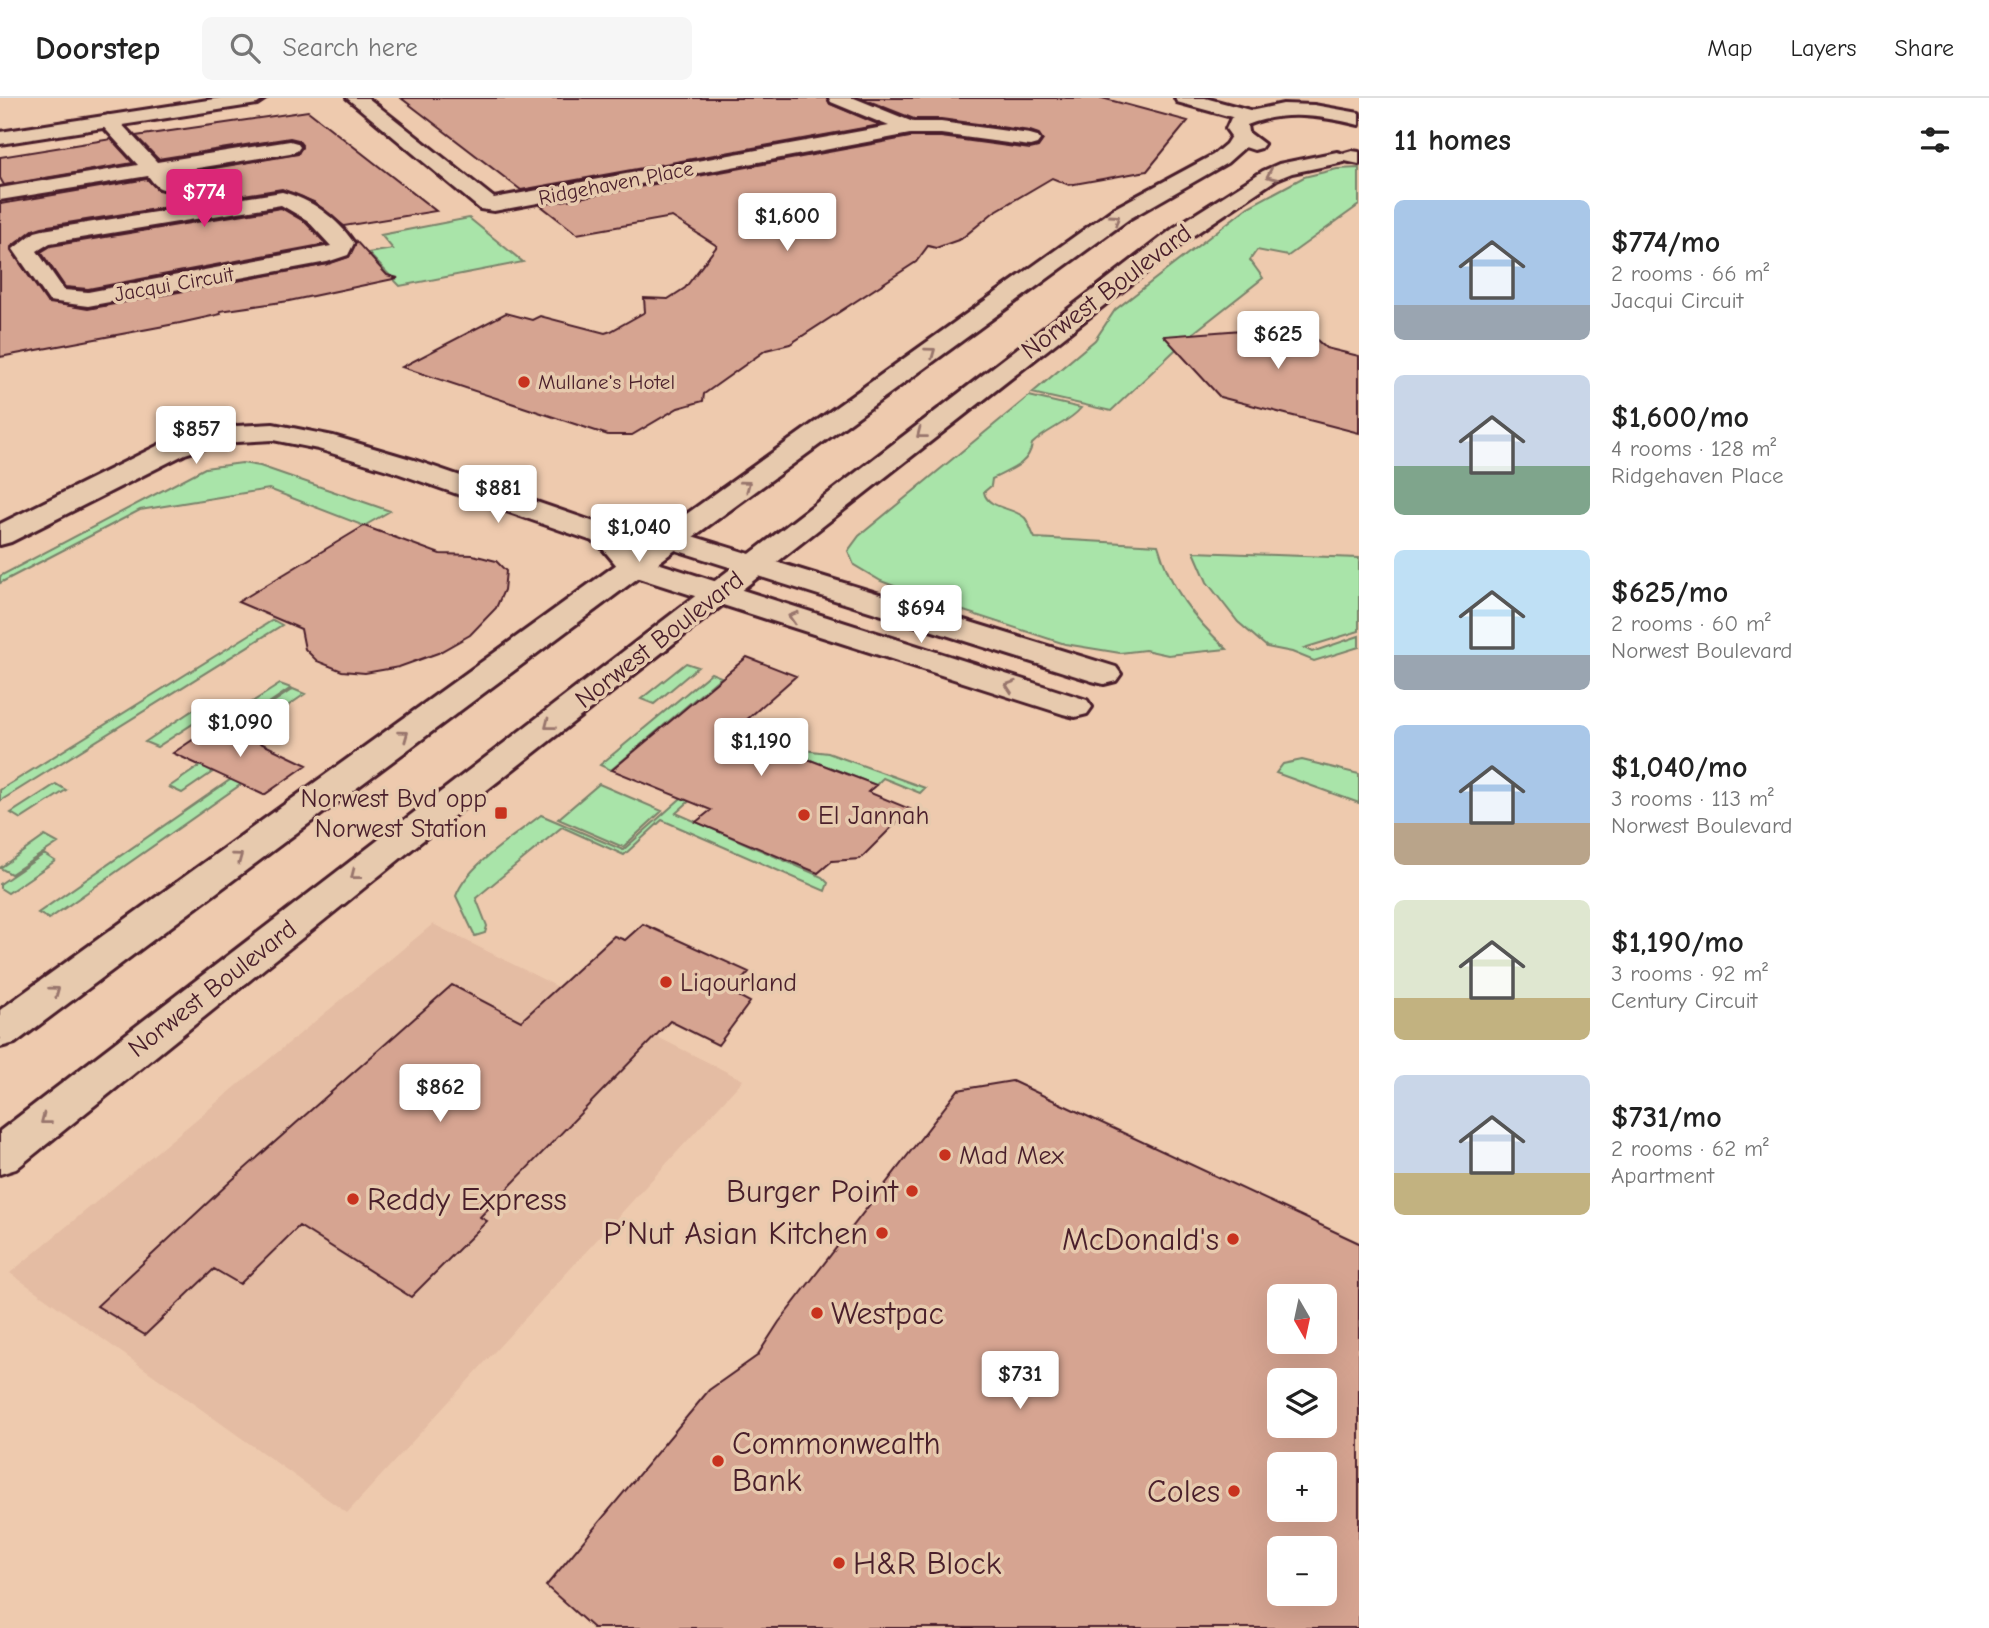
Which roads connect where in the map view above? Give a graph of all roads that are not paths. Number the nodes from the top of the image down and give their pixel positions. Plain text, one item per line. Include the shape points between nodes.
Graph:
1 (257, 98) edge
2 (356, 98) edge
3 (838, 98) edge
4 (1184, 98) edge
5 (1357, 98) edge
6 (1301, 110) junction
7 (1359, 120) edge
8 (108, 121) junction
9 (1246, 126) junction
10 (910, 128) junction
11 (0, 138) edge
12 (1030, 140) dead end
13 (290, 147) dead end
14 (1352, 157) edge
15 (154, 170) junction
16 (0, 194) edge
17 (191, 212) junction
18 (0, 536) edge
19 (671, 539) junction
20 (621, 552) junction
21 (754, 565) junction
22 (718, 593) junction
23 (1104, 674) dead end
24 (1075, 707) dead end
25 (0, 1032) edge
26 (0, 1156) edge

1 - 8 street
2 - 10 street, Ridgehaven Place via 494,205
3 - 10 street, Ridgehaven Place
4 - 9 street
5 - 6 street
6 - 7 street
6 - 9 street
8 - 11 street
8 - 15 street
9 - 14 street via 1251,143 1283,153
19 -> 9 street, Norwest Boulevard via 1121,214 1220,159 1234,148
10 - 12 street, Ridgehaven Place
13 - 15 street
14 -> 21 street, Norwest Boulevard via 1270,175 1183,232
15 - 16 street
15 - 17 street
17 - 17 street, Jacqui Circuit via 265,199 297,201 343,243 340,250 327,256 88,299 57,296 24,249 43,237
18 - 20 street via 175,447 218,435 273,432 404,466
19 - 20 street, Norwest Boulevard
19 - 21 street
20 - 22 street
25 -> 20 street, Norwest Boulevard
21 - 22 street, Norwest Boulevard
21 - 23 street
24 -> 22 street
22 -> 26 street, Norwest Boulevard

